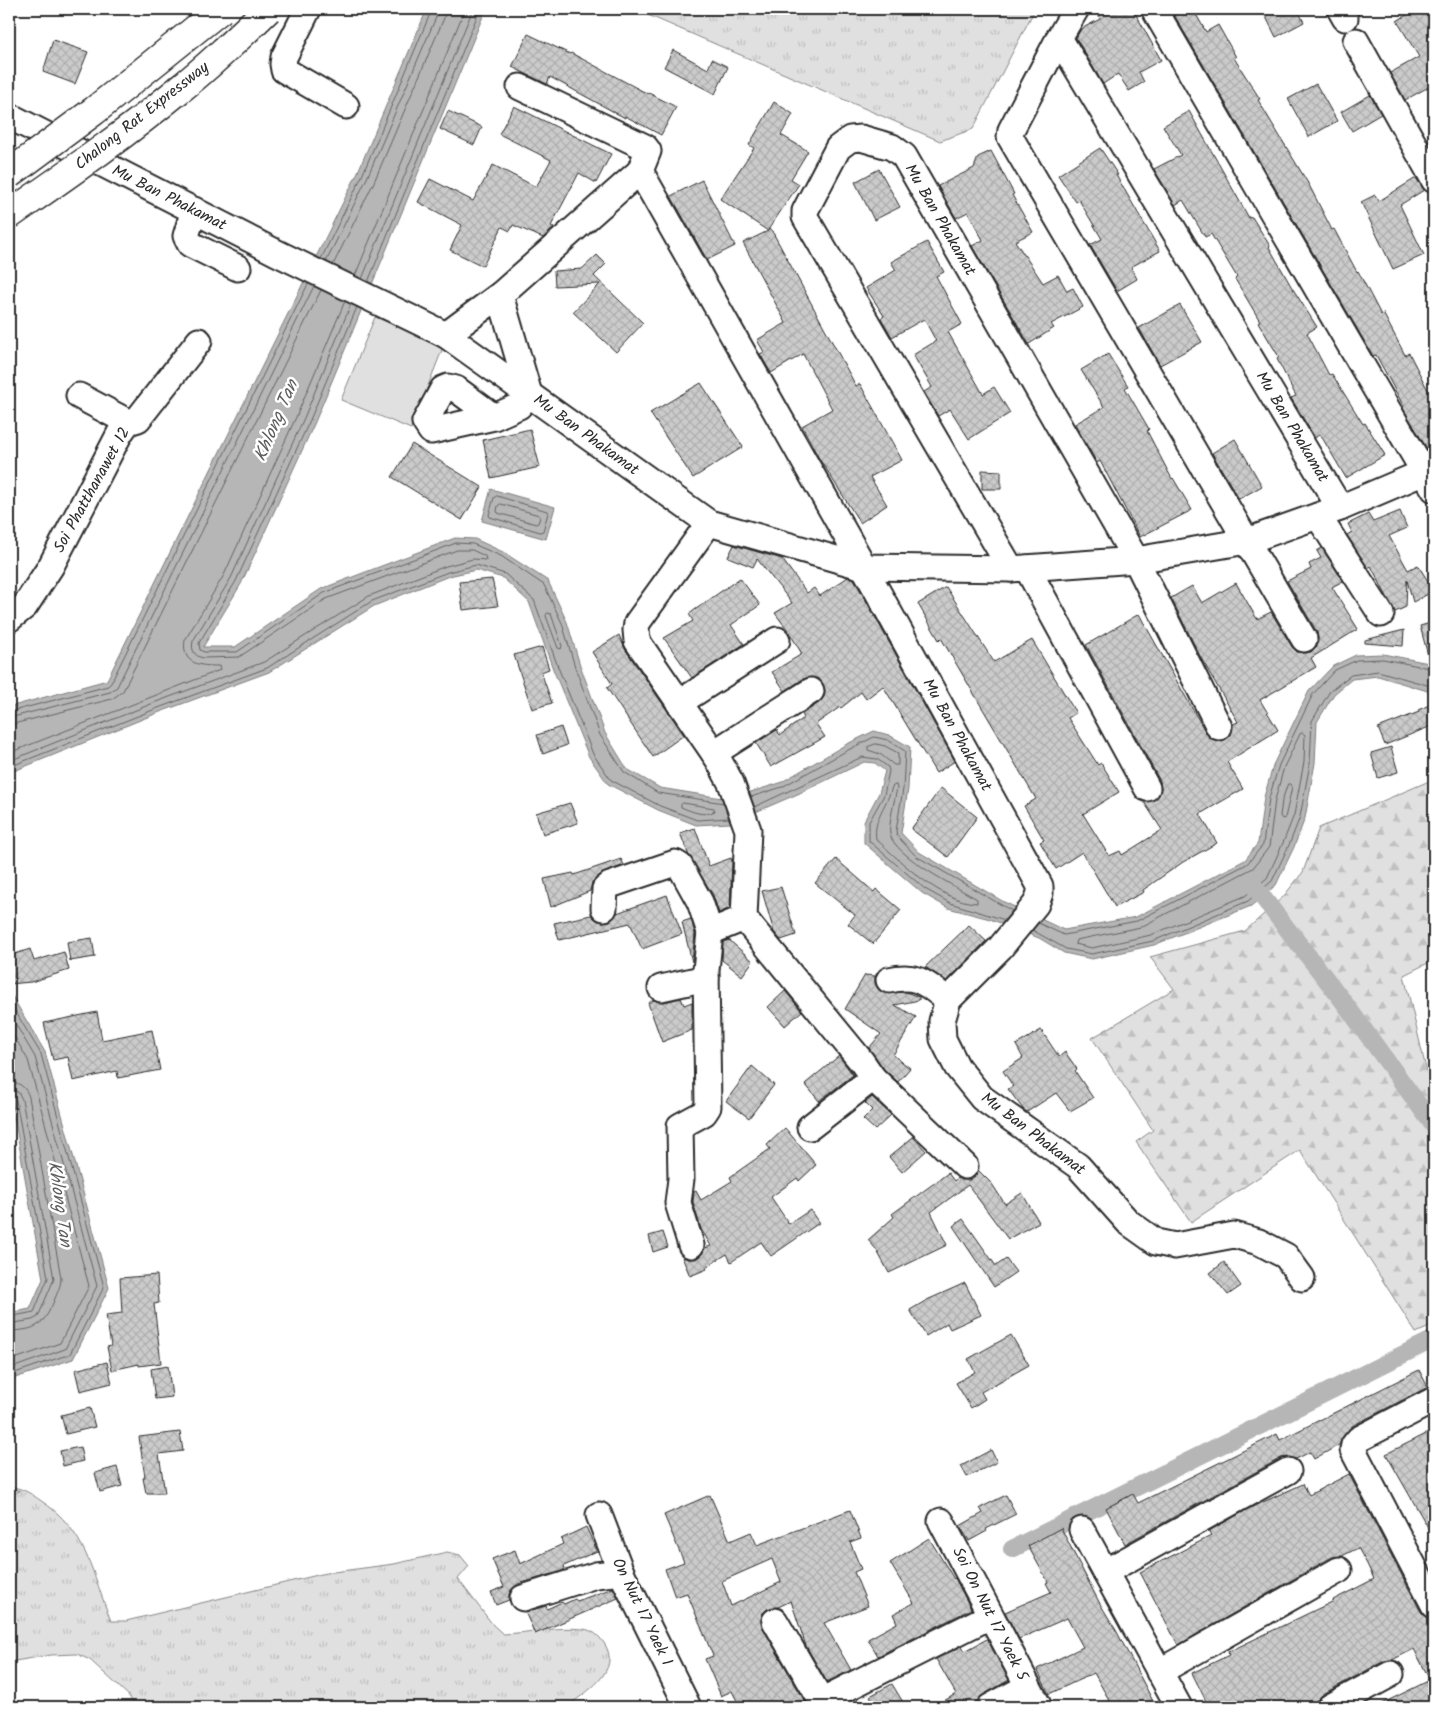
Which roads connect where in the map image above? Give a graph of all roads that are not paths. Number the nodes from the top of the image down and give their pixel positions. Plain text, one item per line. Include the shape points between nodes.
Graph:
1 (221, 9) edge
2 (268, 9) edge
3 (308, 9) edge
4 (1076, 9) edge
5 (1154, 9) edge
6 (1059, 38) junction
7 (1356, 41) dead end
8 (520, 87) dead end
9 (346, 106) dead end
10 (9, 116) edge
11 (640, 171) junction
12 (9, 174) edge
13 (1434, 180) edge
14 (194, 210) junction
15 (9, 215) edge
16 (238, 268) dead end
17 (500, 295) junction
18 (446, 334) junction
19 (198, 341) dead end
20 (529, 394) junction
21 (79, 396) dead end
22 (494, 417) dead end
23 (128, 422) junction
24 (1432, 477) edge
25 (1329, 512) junction
26 (709, 524) junction
27 (1247, 541) junction
28 (1136, 560) junction
29 (864, 567) junction
30 (1019, 568) junction
31 (1381, 614) dead end
32 (9, 619) edge
33 (1304, 639) dead end
34 (777, 640) dead end
35 (812, 691) dead end
36 (680, 703) junction
37 (1219, 727) dead end
38 (714, 753) junction
39 (1146, 788) dead end
40 (604, 908) dead end
41 (744, 918) junction
42 (710, 932) junction
43 (706, 978) junction
44 (890, 980) dead end
45 (661, 988) dead end
46 (948, 1000) junction
47 (872, 1078) junction
48 (810, 1127) dead end
49 (965, 1166) dead end
50 (691, 1245) dead end
51 (1302, 1278) dead end
52 (1434, 1400) edge
53 (1288, 1471) dead end
54 (599, 1515) dead end
55 (941, 1521) dead end
56 (1082, 1530) dead end
57 (1339, 1570) dead end
58 (621, 1572) junction
59 (1105, 1572) junction
60 (523, 1598) dead end
61 (1434, 1605) edge
62 (990, 1616) junction
63 (776, 1621) dead end
64 (1159, 1672) junction
65 (1391, 1674) dead end
66 (1033, 1697) edge
67 (823, 1704) edge
68 (688, 1707) edge
69 (990, 1707) edge
70 (1178, 1707) edge
71 (1330, 1707) edge

1 - 12 highway, Chalong Rat Expressway, bridge via 102,105
2 - 15 highway, Chalong Rat Expressway, bridge via 176,93
3 - 9 street via 284,57 284,70
4 - 6 street
5 - 24 street, Mu Ban Phakamat
6 - 25 street, Mu Ban Phakamat
6 - 27 street via 1011,130 1010,138
7 - 13 street
8 - 11 street via 645,147 648,155
10 - 14 street, Mu Ban Phakamat
11 - 17 street
11 - 29 street, Mu Ban Phakamat
14 - 16 street via 186,236 190,244
14 - 18 street, Mu Ban Phakamat
17 - 18 street
17 - 20 street, Mu Ban Phakamat
18 - 20 street, Mu Ban Phakamat
19 - 23 street, Soi Phatthanawet 12 via 138,419
20 - 22 street via 519,406
20 - 26 street, Mu Ban Phakamat
21 - 23 street
23 - 32 street, Soi Phatthanawet 12 via 52,566 25,606
24 - 25 street, Mu Ban Phakamat
25 - 27 street, Mu Ban Phakamat
25 - 31 street
26 - 29 street, Mu Ban Phakamat
26 - 36 street via 636,626 637,641
27 - 28 street, Mu Ban Phakamat
27 - 33 street
28 - 30 street, Mu Ban Phakamat
28 - 30 street, Mu Ban Phakamat via 904,156 892,147 861,138 850,139 838,148 805,211 805,217
28 - 37 street
29 - 30 street, Mu Ban Phakamat
29 - 46 street, Mu Ban Phakamat via 1040,886 1036,904 1000,948
30 - 39 street
34 - 36 street
35 - 38 street
36 - 38 street
38 - 41 street via 731,782 748,830
40 - 42 street via 605,889 610,885 675,863 680,866 700,902
41 - 42 street
41 - 47 street
42 - 43 street
43 - 45 street
43 - 50 street via 708,1107 704,1113 680,1126 678,1203
44 - 46 street via 904,976 916,979
46 - 51 street, Mu Ban Phakamat via 942,1021 943,1039 957,1067 982,1098 1078,1166 1128,1222 1156,1242 1176,1246 1234,1235 1259,1242 1286,1256
47 - 48 street
47 - 49 street
52 - 61 street via 1359,1439 1353,1450
53 - 59 street
54 - 58 street, On Nut 17 Yaek 1
55 - 62 street, Soi On Nut 17 Yaek 5
56 - 59 street
57 - 64 street
58 - 60 street via 596,1575
58 - 68 street, On Nut 17 Yaek 1
59 - 64 street
62 - 66 street, Soi On Nut 17 Yaek 5
62 - 67 street
63 - 67 street
64 - 70 street
65 - 71 street
66 - 69 street

